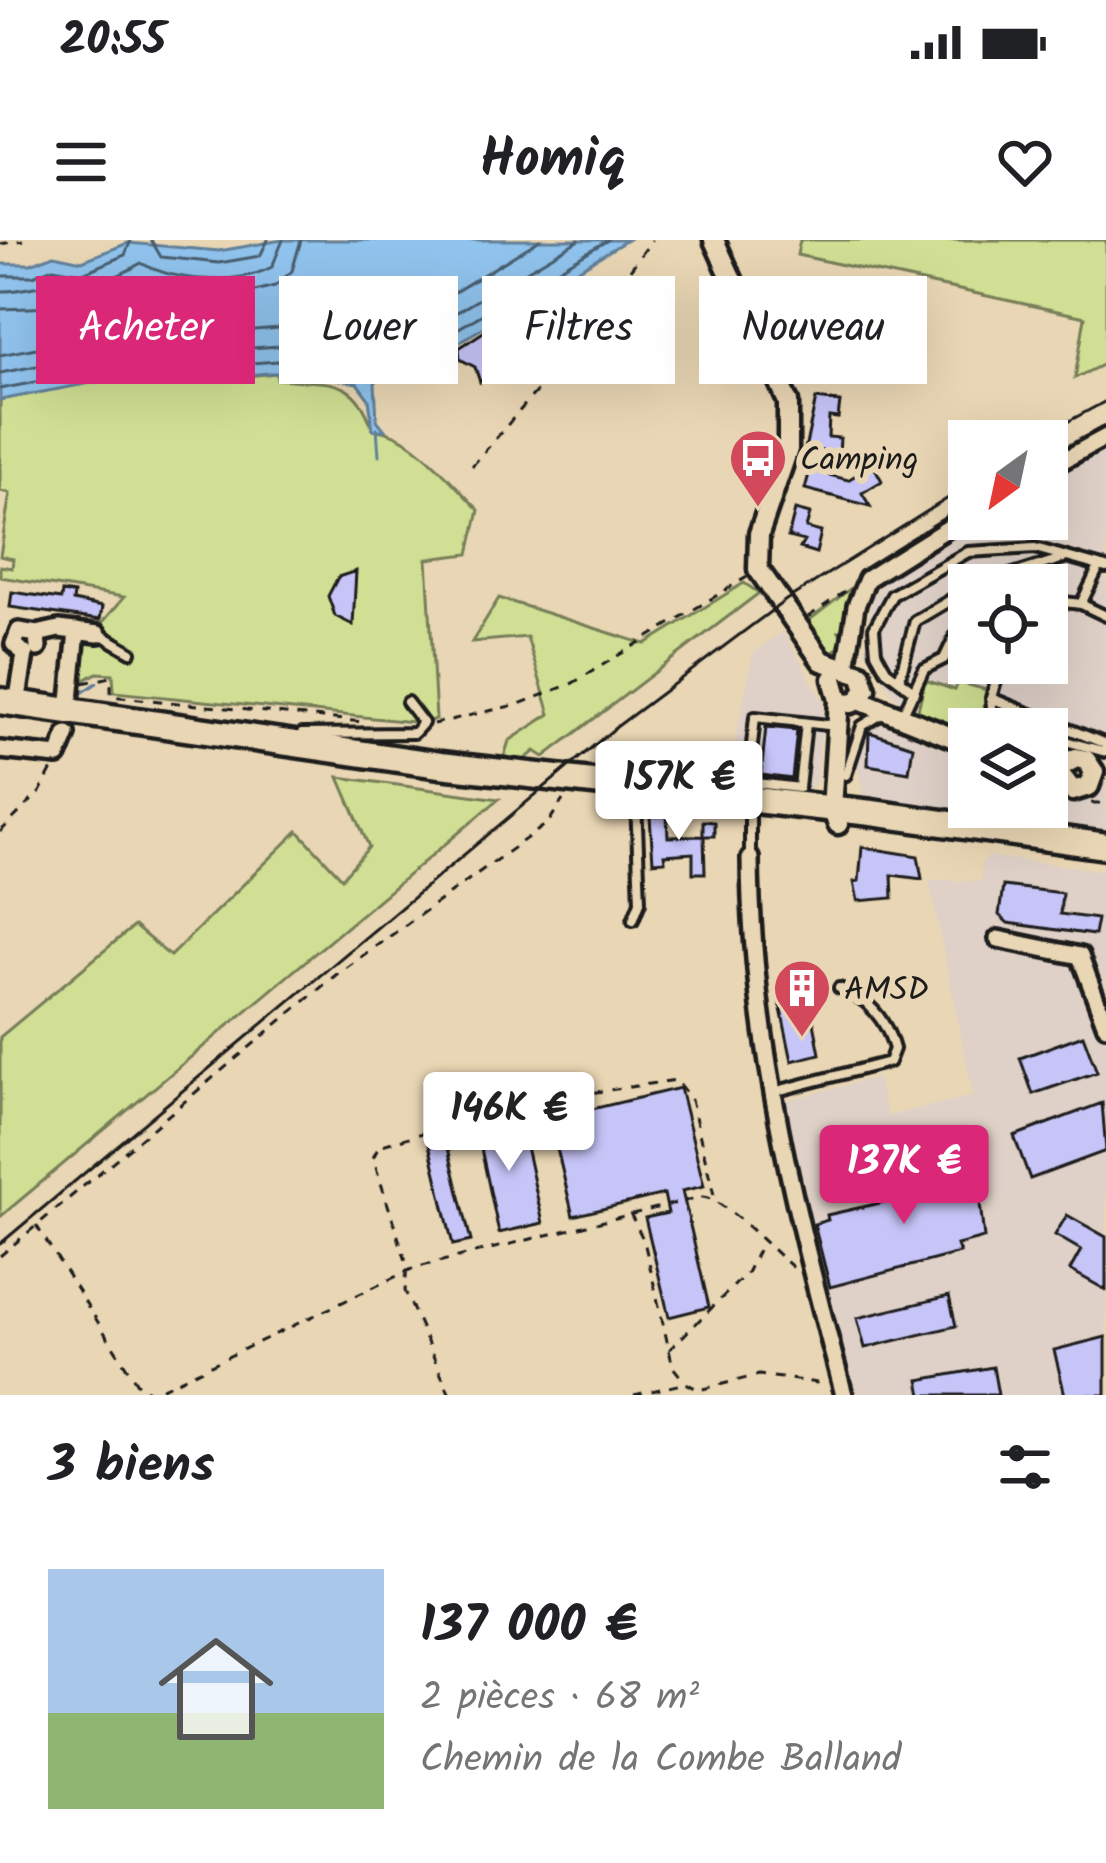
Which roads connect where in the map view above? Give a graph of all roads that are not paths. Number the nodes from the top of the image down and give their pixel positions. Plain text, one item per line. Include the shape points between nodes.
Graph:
1 (714, 240) edge
2 (1106, 437) edge
3 (1068, 458) edge
4 (948, 528) edge
5 (1068, 557) junction
6 (1046, 564) edge
7 (1103, 567) edge
8 (948, 601) edge
9 (1068, 602) edge
10 (1081, 604) junction
11 (1106, 616) edge
12 (76, 631) junction
13 (98, 634) joint
14 (33, 645) junction
15 (948, 650) edge
16 (130, 652) dead end
17 (71, 662) junction
18 (900, 677) junction
19 (995, 684) edge
20 (850, 686) junction
21 (915, 692) junction
22 (70, 694) road end
23 (991, 698) junction
24 (407, 702) dead end
25 (4, 707) edge
26 (992, 708) edge
27 (887, 712) junction
28 (806, 723) junction
29 (838, 726) junction
30 (67, 734) dead end
31 (948, 736) edge
32 (252, 740) junction
33 (837, 750) junction
34 (0, 751) edge
35 (1087, 765) edge
36 (635, 801) junction
37 (842, 802) junction
38 (798, 807) junction
39 (750, 814) junction
40 (1106, 846) edge
41 (750, 858) joint
42 (1106, 860) edge
43 (633, 920) dead end
44 (998, 939) dead end
45 (839, 988) dead end
46 (1106, 1026) edge
47 (771, 1092) junction
48 (843, 1391) edge

1 - 20 street via 788,402 788,449 759,533 758,569 817,665
2 - 3 street
4 - 20 street via 867,579 856,605
5 - 6 lane
5 - 7 lane
5 - 18 lane via 1035,548 968,552 892,595 874,628 876,652
7 - 10 lane
8 - 18 lane via 915,620
9 - 10 lane
10 - 11 lane
12 - 13 street
12 - 14 street
12 - 17 street
13 - 16 lane
14 - 17 street
14 - 25 street
15 - 21 lane
17 - 22 street
18 - 21 lane
19 - 23 lane
20 - 27 street
20 - 29 street
20 - 37 street
21 - 27 lane via 906,715
23 - 26 lane
23 - 35 lane
24 - 32 lane via 423,725 414,733
25 - 32 main road
25 - 36 main road
27 - 31 street
27 - 37 lane via 866,719
28 - 28 lane via 755,717 748,782 799,788
28 - 29 lane
29 - 33 street
30 - 34 street via 58,756
32 - 38 main road
33 - 37 street
33 - 38 street via 818,791
36 - 39 main road
36 - 43 lane via 640,902
37 - 38 main road
37 - 39 main road
37 - 40 main road
37 - 42 main road
39 - 41 lane
41 - 47 street via 753,968
44 - 46 street via 1080,956
45 - 47 lane via 857,993 879,1016 894,1049 890,1062
47 - 48 street

